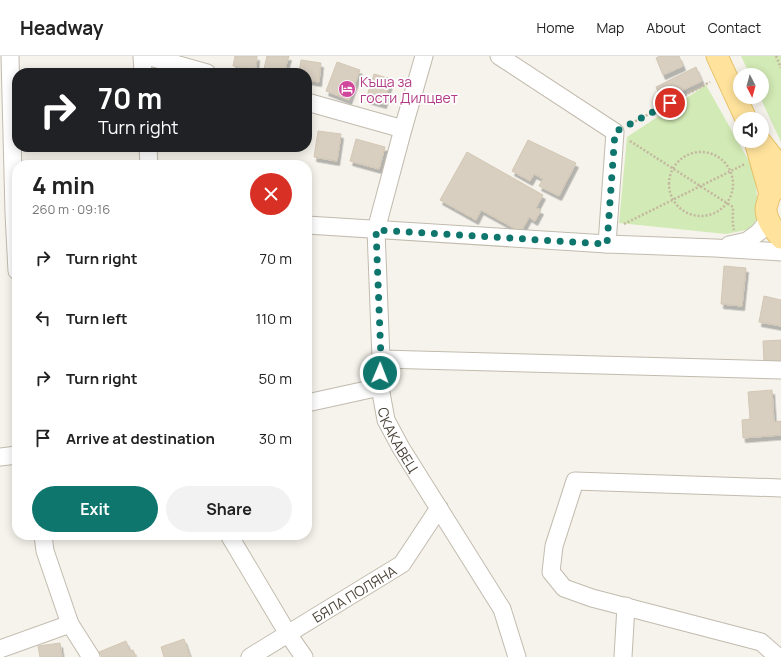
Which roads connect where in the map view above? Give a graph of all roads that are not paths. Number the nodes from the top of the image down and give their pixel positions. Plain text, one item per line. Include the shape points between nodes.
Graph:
1 (10, 56) edge
2 (142, 56) edge
3 (148, 56) edge
4 (424, 56) edge
5 (499, 56) edge
6 (721, 65) edge
7 (143, 68) edge
8 (190, 68) edge
9 (312, 103) edge
10 (743, 112) edge
11 (403, 129) junction
12 (759, 148) edge
13 (760, 148) edge
14 (781, 168) edge
15 (776, 190) edge
16 (10, 213) edge
17 (768, 221) junction
18 (312, 225) edge
19 (12, 230) edge
20 (376, 230) junction
21 (608, 238) junction
22 (781, 238) edge
23 (715, 248) junction
24 (781, 252) edge
25 (381, 359) junction
26 (781, 370) edge
27 (380, 387) junction
28 (312, 402) edge
29 (12, 456) edge
30 (0, 457) edge
31 (781, 488) edge
32 (439, 508) junction
33 (43, 540) edge
34 (233, 540) edge
35 (626, 606) junction
36 (70, 624) junction
37 (288, 634) junction
38 (0, 649) edge
39 (91, 657) edge
40 (250, 657) edge
41 (304, 657) edge
42 (517, 657) edge
43 (623, 657) edge
44 (778, 657) edge

1 - 16 street
2 - 7 street
3 - 8 street
4 - 11 street, СКАКАВЕЦ
5 - 21 street via 615,132
6 - 10 main road
9 - 11 street
11 - 20 street, СКАКАВЕЦ
12 - 15 main road
13 - 14 main road
15 - 17 main road via 766,209
16 - 19 street
17 - 22 main road
17 - 23 street via 747,241
18 - 20 street
20 - 21 street
20 - 25 street, СКАКАВЕЦ
21 - 23 street
23 - 24 street
25 - 26 street
25 - 27 street, СКАКАВЕЦ
27 - 28 street
27 - 32 street, СКАКАВЕЦ via 386,420
29 - 30 street
31 - 35 street via 575,481 554,546 551,572 564,588
32 - 37 street, БЯЛА ПОЛЯНА via 402,564
32 - 42 street, СКАКАВЕЦ via 502,609
33 - 36 street
34 - 37 street
35 - 43 street
35 - 44 street via 761,642
36 - 38 street
36 - 39 street
37 - 40 street, БЯЛА ПОЛЯНА
37 - 41 street

